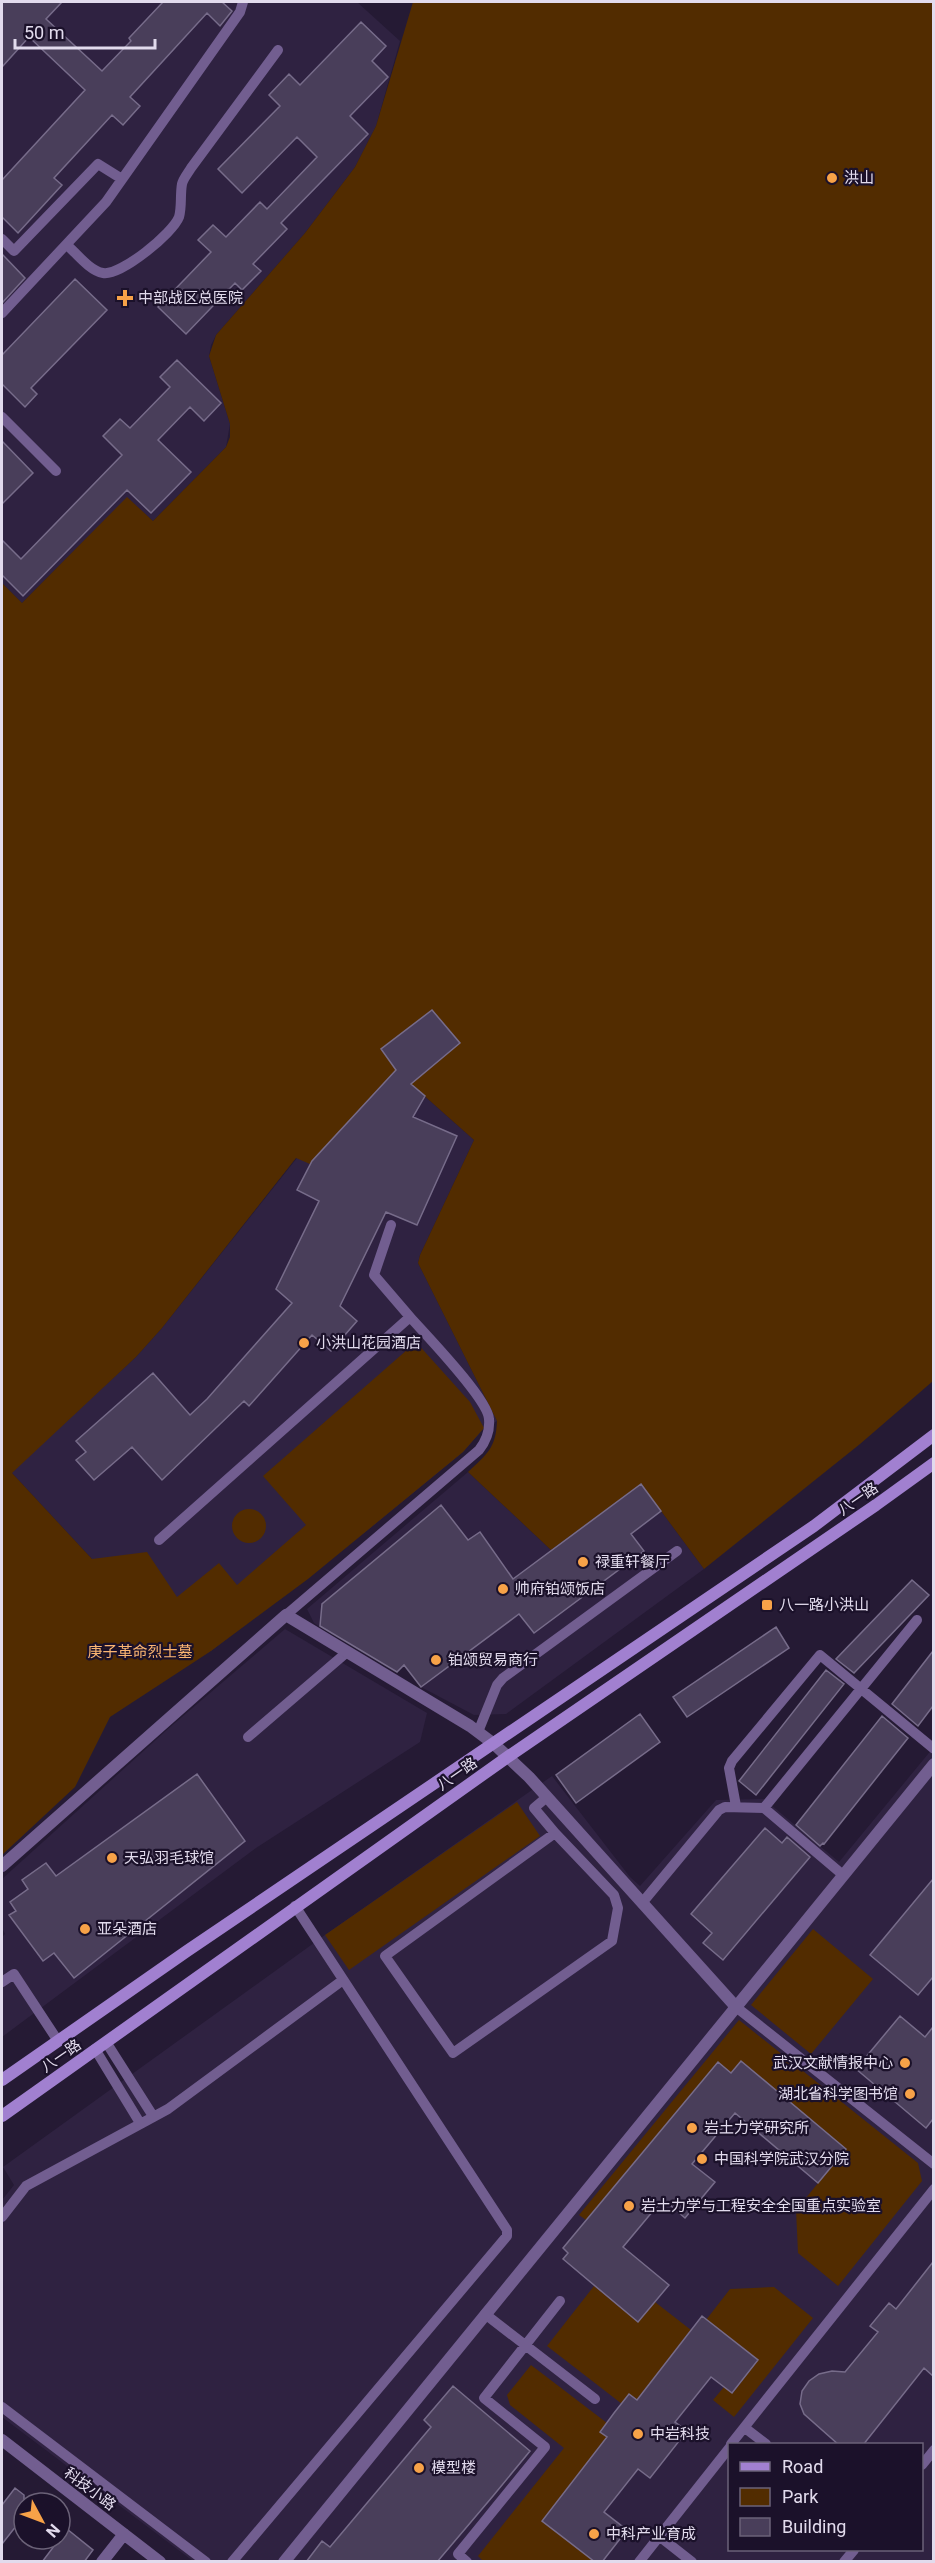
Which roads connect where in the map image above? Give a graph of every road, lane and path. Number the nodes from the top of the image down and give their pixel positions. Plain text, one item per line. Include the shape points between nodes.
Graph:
1 (243, 2) edge
2 (278, 50) dead end
3 (122, 180) junction
4 (2, 239) edge
5 (67, 245) junction
6 (2, 314) edge
7 (2, 417) edge
8 (56, 471) dead end
9 (391, 1226) dead end
10 (410, 1317) junction
11 (933, 1435) edge
12 (933, 1463) edge
13 (159, 1540) dead end
14 (677, 1551) dead end
15 (286, 1615) junction
16 (917, 1620) dead end
17 (346, 1653) junction
18 (861, 1689) junction
19 (478, 1732) junction
20 (248, 1737) dead end
21 (494, 1744) junction
22 (933, 1749) edge
23 (509, 1756) junction
24 (933, 1764) edge
25 (547, 1797) junction
26 (736, 1806) junction
27 (764, 1808) junction
28 (555, 1833) junction
29 (2, 1866) edge
30 (843, 1875) junction
31 (642, 1903) junction
32 (295, 1906) junction
33 (343, 1980) junction
34 (2, 1982) edge
35 (736, 2007) junction
36 (58, 2041) junction
37 (106, 2042) junction
38 (95, 2049) junction
39 (2, 2080) edge
40 (2, 2116) edge
41 (153, 2116) junction
42 (140, 2122) junction
43 (933, 2164) edge
44 (933, 2189) edge
45 (2, 2217) edge
46 (560, 2301) dead end
47 (485, 2314) junction
48 (525, 2345) junction
49 (595, 2399) dead end
50 (2, 2407) edge
51 (745, 2428) junction
52 (2, 2440) edge
53 (732, 2443) edge
54 (764, 2443) edge
55 (728, 2449) edge
56 (933, 2450) edge
57 (923, 2462) edge
58 (124, 2534) junction
59 (659, 2536) junction
60 (156, 2560) edge
61 (102, 2562) edge
62 (206, 2562) edge
63 (232, 2562) edge
64 (284, 2562) edge
65 (467, 2562) edge
66 (639, 2562) edge
67 (692, 2562) edge

1 - 3 lane via 240,12
2 - 5 lane via 191,168 182,183 176,223 160,238 134,262 108,274 97,272
3 - 4 lane via 98,164 14,251
3 - 5 lane
5 - 6 lane
7 - 8 lane
9 - 10 lane via 374,1275
10 - 13 lane
10 - 15 lane via 482,1401 490,1421 486,1439
11 - 21 main road, 八一路 via 814,1526
12 - 23 main road, 八一路
14 - 19 lane via 503,1678
15 - 17 street
15 - 29 street
16 - 18 lane
17 - 19 street
17 - 20 lane
18 - 22 lane
18 - 26 lane via 820,1655 732,1761 729,1768
18 - 27 lane
19 - 21 street
21 - 23 street
21 - 36 main road, 八一路
23 - 25 street
23 - 32 main road, 八一路
24 - 30 street
25 - 28 lane via 534,1808
25 - 31 street
26 - 27 lane
26 - 31 lane via 719,1810
27 - 30 lane
28 - 28 lane via 385,1956 453,2053 612,1941 618,1908 614,1895
30 - 35 street
31 - 35 street
32 - 33 lane
32 - 37 main road, 八一路
33 - 41 lane via 168,2109
33 - 63 lane via 507,2230 507,2236
34 - 36 lane via 14,1974
35 - 43 lane
35 - 47 street
36 - 39 main road, 八一路
37 - 38 main road, 八一路
37 - 41 lane
38 - 40 main road, 八一路
38 - 42 lane
41 - 42 lane
42 - 45 lane via 26,2186
44 - 51 lane
46 - 48 lane
47 - 48 lane
47 - 64 street
48 - 49 lane
48 - 65 lane via 484,2398 545,2447 458,2554
50 - 62 lane
51 - 53 lane
51 - 54 lane
52 - 58 street, 科技小路
55 - 59 lane
56 - 57 lane
58 - 60 street, 科技小路
58 - 61 street
59 - 66 lane
59 - 67 lane

